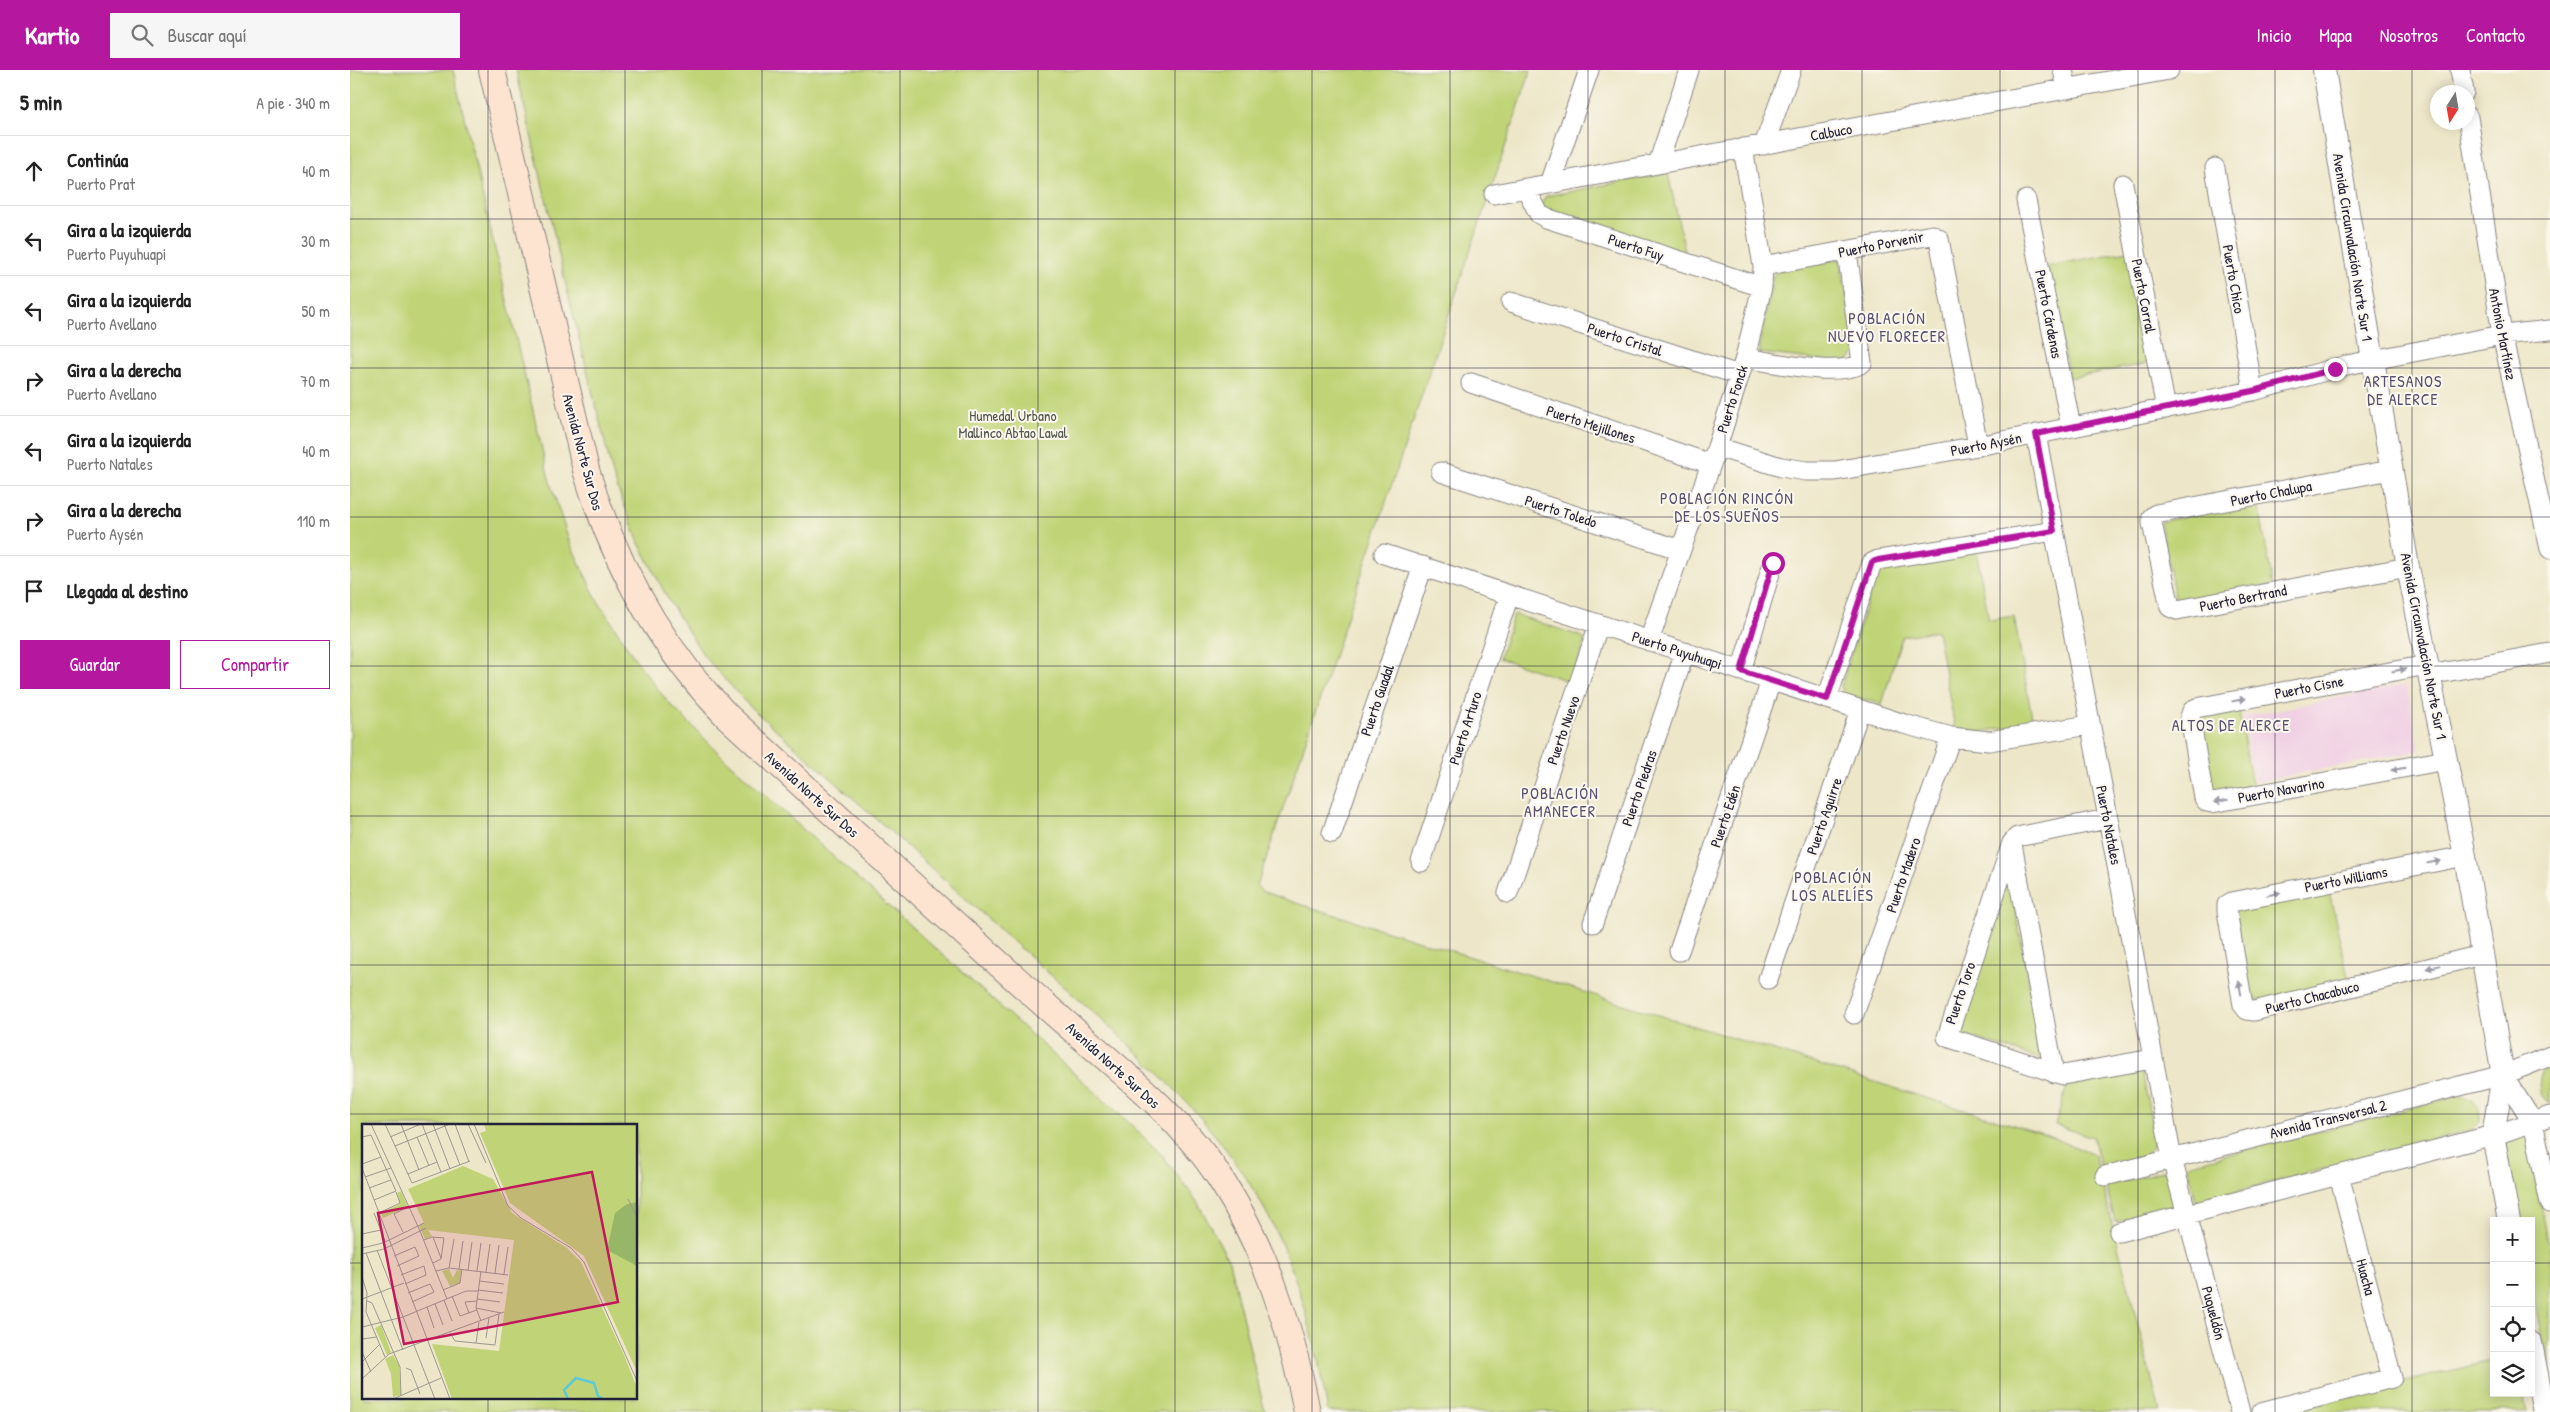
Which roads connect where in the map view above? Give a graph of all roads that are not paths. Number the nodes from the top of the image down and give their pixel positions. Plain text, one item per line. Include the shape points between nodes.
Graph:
1 (492, 70) edge
2 (1589, 70) edge
3 (1689, 70) edge
4 (1791, 70) edge
5 (2063, 70) edge
6 (2169, 70) edge
7 (2324, 70) edge
8 (2460, 70) edge
9 (2463, 85) edge
10 (2066, 89) junction
11 (2470, 130) edge
12 (1764, 145) junction
13 (1743, 148) junction
14 (1658, 164) junction
15 (2216, 168) dead end
16 (1550, 184) junction
17 (2123, 184) dead end
18 (1526, 188) junction
19 (1494, 194) dead end
20 (2026, 200) dead end
21 (1847, 251) junction
22 (1763, 266) junction
23 (1762, 287) junction
24 (1511, 302) dead end
25 (2550, 330) edge
26 (2502, 336) junction
27 (2371, 361) junction
28 (1742, 367) junction
29 (1471, 383) dead end
30 (2253, 391) junction
31 (2166, 409) junction
32 (2071, 427) junction
33 (2036, 434) junction
34 (1978, 446) junction
35 (1714, 455) junction
36 (2391, 470) junction
37 (1441, 472) dead end
38 (2152, 517) joint
39 (2054, 531) junction
40 (2550, 549) edge
41 (1681, 550) junction
42 (1384, 554) dead end
43 (1773, 563) dead end
44 (1422, 566) junction
45 (2408, 567) junction
46 (1509, 594) junction
47 (1599, 624) junction
48 (1649, 641) junction
49 (1685, 652) junction
50 (2550, 652) edge
51 (2428, 670) junction
52 (1741, 671) junction
53 (1771, 681) junction
54 (1827, 699) junction
55 (1860, 710) junction
56 (2192, 711) joint
57 (2090, 725) junction
58 (1951, 737) junction
59 (2446, 760) junction
60 (2107, 819) junction
61 (1332, 833) dead end
62 (2012, 843) junction
63 (2465, 856) junction
64 (1421, 862) dead end
65 (1508, 893) dead end
66 (2228, 905) joint
67 (1593, 923) dead end
68 (1679, 951) dead end
69 (2481, 955) junction
70 (1768, 979) dead end
71 (1854, 1014) dead end
72 (2550, 1056) edge
73 (2152, 1059) junction
74 (2054, 1073) junction
75 (2503, 1075) junction
76 (2542, 1119) edge
77 (2493, 1135) junction
78 (2172, 1159) junction
79 (2340, 1175) junction
80 (2105, 1176) dead end
81 (2550, 1203) edge
82 (2188, 1215) junction
83 (2507, 1217) edge
84 (2119, 1232) dead end
85 (2533, 1352) edge
86 (1307, 1412) edge
87 (2240, 1412) edge
88 (2262, 1412) edge
89 (2544, 1412) edge

1 - 86 main road, Avenida Norte Sur Dos via 586,470 606,533 652,618 697,682 727,716 1142,1090 1196,1148 1236,1205 1267,1265 1288,1323
2 - 16 street
3 - 14 street
4 - 12 street
5 - 10 street
6 - 10 street, Calbuco
7 - 27 street, Avenida Circunvalación Norte Sur 1
8 - 9 street
10 - 12 street, Calbuco
11 - 26 street, Antonio Martínez
12 - 13 street, Calbuco
13 - 14 street, Calbuco
13 - 22 street, Puerto Fonck
14 - 16 street, Calbuco
15 - 30 street, Puerto Chico
16 - 18 street, Calbuco
17 - 31 street, Puerto Corral
18 - 19 street, Calbuco
18 - 23 street, Puerto Fuy via 1539,214 1546,218
20 - 32 street, Puerto Cárdenas
21 - 22 street, Puerto Porvenir
21 - 28 street, Puerto Cristal via 1862,363 1838,368
21 - 34 street, Puerto Porvenir via 1932,235 1939,239
22 - 23 street, Puerto Fonck
23 - 28 street, Puerto Fonck
24 - 28 street, Puerto Cristal
25 - 26 street, Puerto Aysén
26 - 27 street, Puerto Aysén
26 - 40 street, Antonio Martínez
27 - 30 street, Puerto Aysén
27 - 36 street, Avenida Circunvalación Norte Sur 1
28 - 35 street, Puerto Fonck
29 - 35 street, Puerto Mejillones
30 - 31 street, Puerto Aysén
31 - 32 street, Puerto Aysén
32 - 33 street, Puerto Aysén
33 - 34 street, Puerto Aysén
33 - 39 street, Puerto Natales
34 - 35 street, Puerto Aysén via 1820,471
35 - 41 street, Puerto Fonck
36 - 38 street, Puerto Chalupa
36 - 45 street, Avenida Circunvalación Norte Sur 1
37 - 41 street, Puerto Toledo
38 - 45 street, Puerto Bertrand via 2170,607 2176,610
39 - 54 street via 1872,562
39 - 57 street, Puerto Natales
41 - 48 street, Puerto Fonck
42 - 44 street, Puerto Puyuhuapi
43 - 52 street
44 - 46 street, Puerto Puyuhuapi
44 - 61 street, Puerto Guadal
45 - 51 street, Avenida Circunvalación Norte Sur 1
46 - 47 street, Puerto Puyuhuapi
46 - 64 street, Puerto Arturo
47 - 48 street, Puerto Puyuhuapi
47 - 65 street, Puerto Nuevo
48 - 49 street, Puerto Puyuhuapi
49 - 52 street, Puerto Puyuhuapi
49 - 67 street, Puerto Piedras
50 - 51 street, Puerto Cisne
56 -> 51 street, Puerto Cisne
51 - 59 street, Avenida Circunvalación Norte Sur 1
52 - 53 street, Puerto Puyuhuapi
53 - 54 street, Puerto Puyuhuapi
53 - 68 street, Puerto Edén
54 - 55 street, Puerto Puyuhuapi
55 - 58 street, Puerto Puyuhuapi
55 - 70 street, Puerto Aguirre
59 -> 56 street, Puerto Navarino via 2208,802 2204,798 2190,717
57 - 58 street, Puerto Puyuhuapi via 1989,741
57 - 60 street, Puerto Natales
58 - 71 street, Puerto Madero
59 - 63 street, Avenida Circunvalación Norte Sur 1
60 - 62 street via 2017,837
60 - 73 street, Puerto Natales
62 - 74 street
62 - 74 street, Puerto Toro via 1946,1033 1949,1038
66 -> 63 street, Puerto Williams
63 - 69 street, Avenida Circunvalación Norte Sur 1
69 -> 66 street, Puerto Chacabuco via 2248,1010 2243,1005
69 - 75 street, Avenida Circunvalación Norte Sur 1
72 - 75 street, Avenida Transversal 2
73 - 74 street, Puerto Toro via 2063,1075
73 - 78 street, Puerto Natales
75 - 76 street
75 - 77 street, Avenida Circunvalación Norte Sur 1
75 - 78 street, Avenida Transversal 2
76 - 77 street
76 - 81 street
77 - 79 street
77 - 83 street, Avenida Circunvalación Norte Sur 1
78 - 80 street, Avenida Transversal 2
78 - 82 street, Puerto Natales
79 - 82 street
79 - 88 street, Huacha via 2392,1378
82 - 84 street
82 - 87 street, Puqueldón
85 - 89 street

